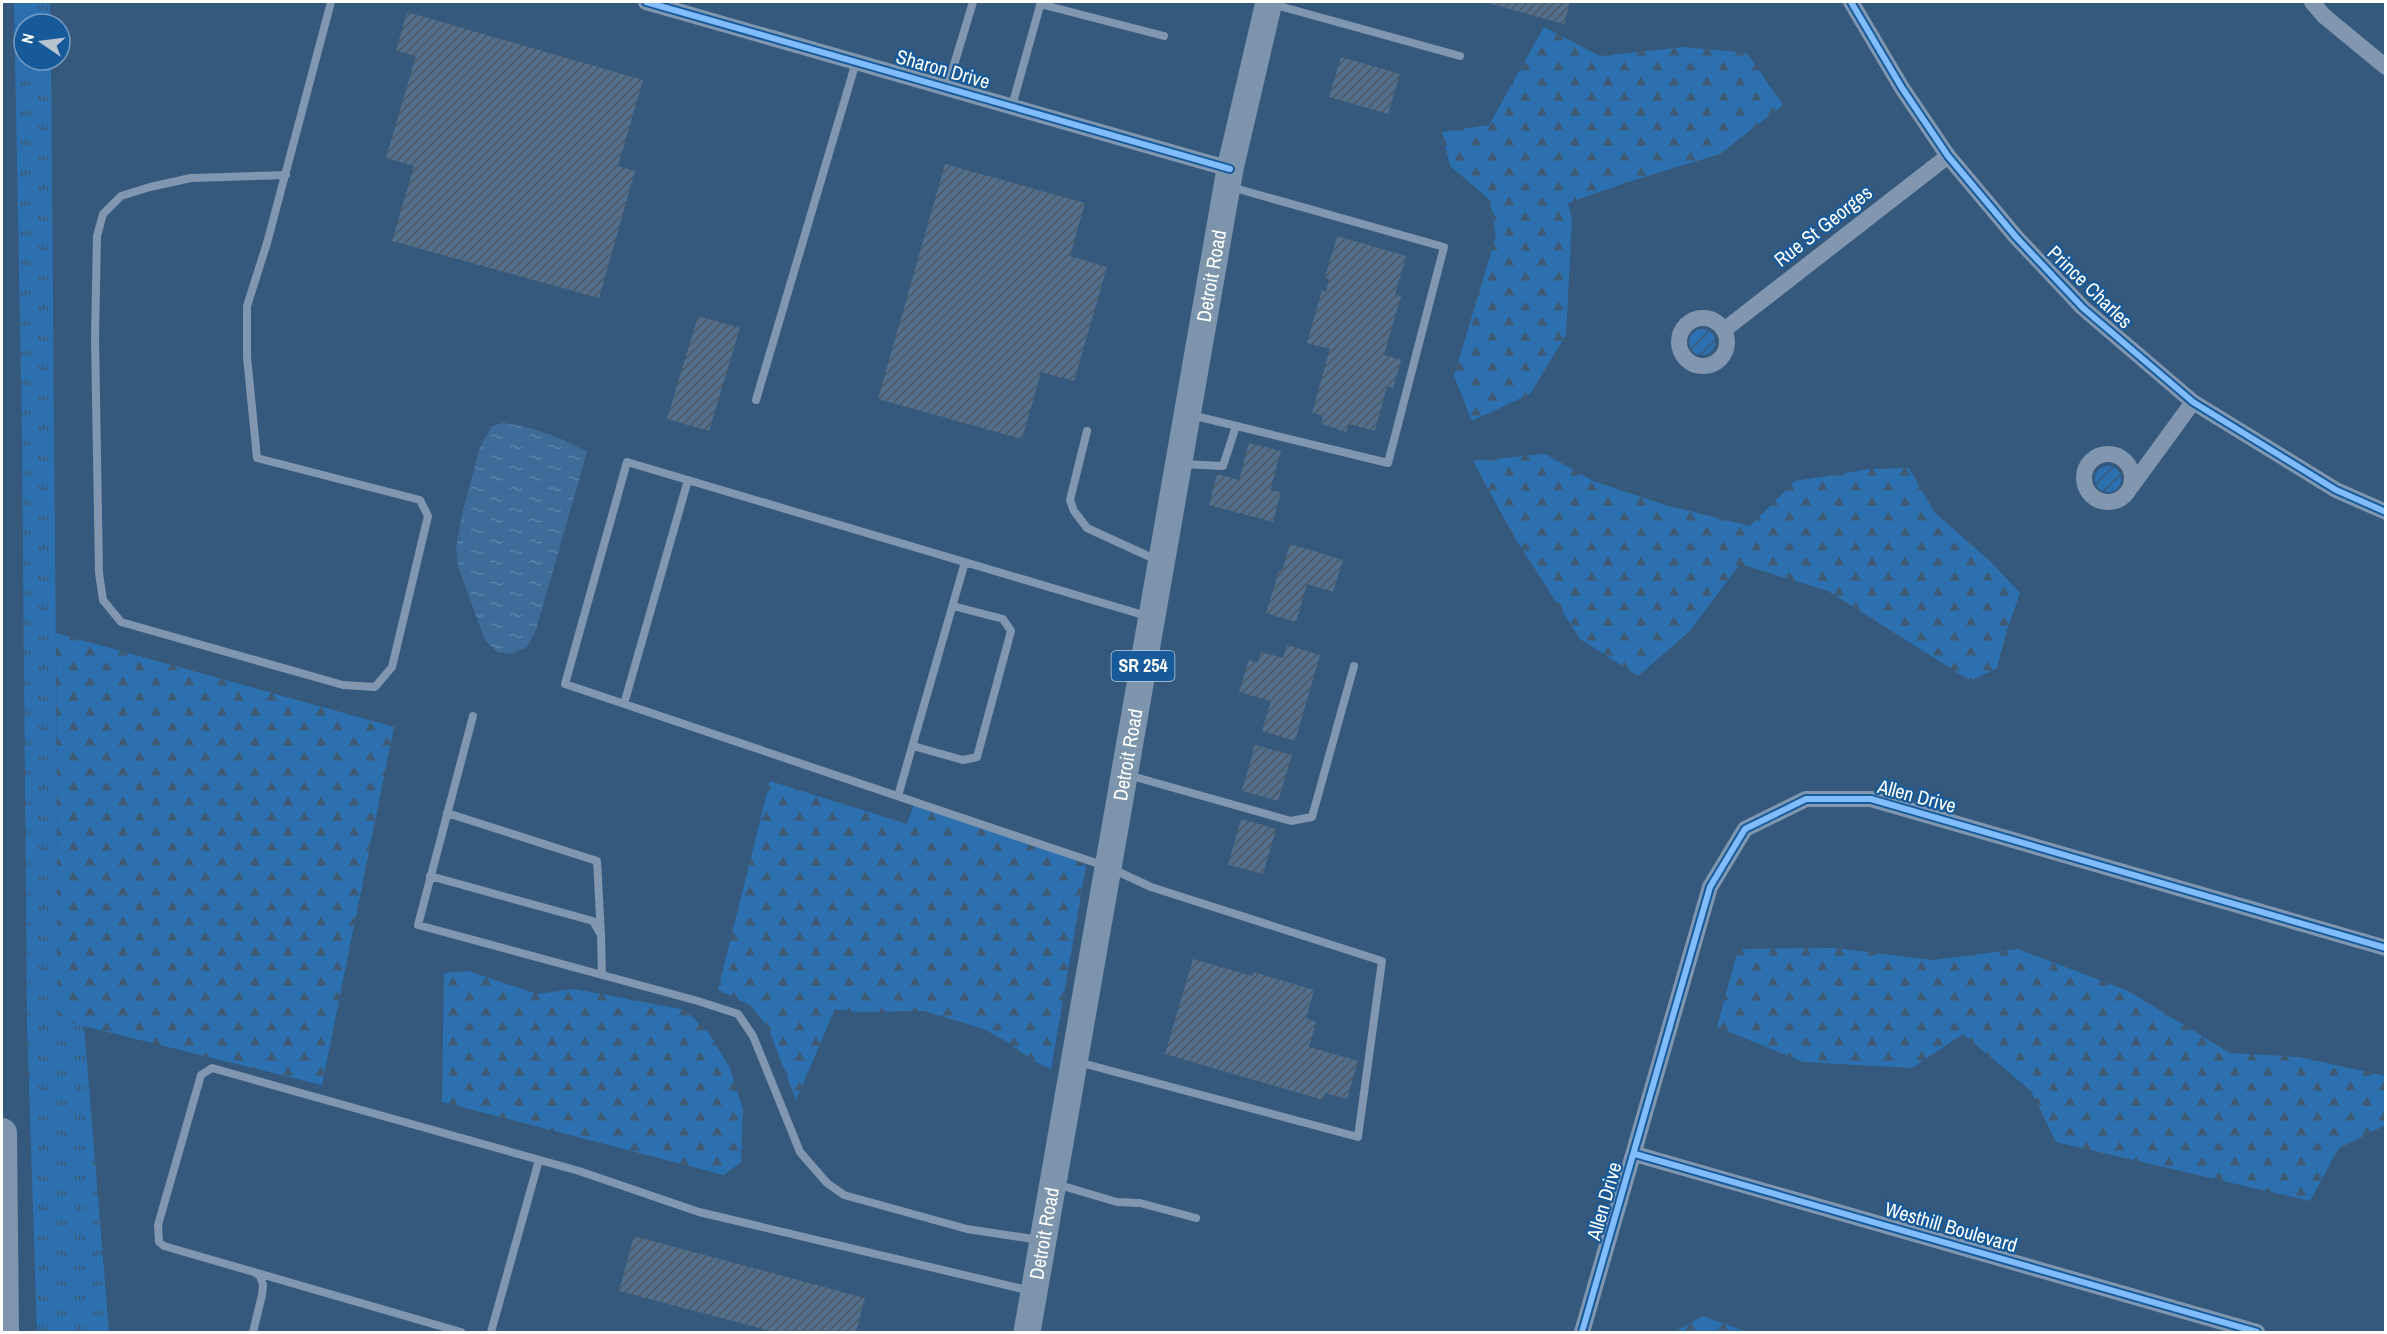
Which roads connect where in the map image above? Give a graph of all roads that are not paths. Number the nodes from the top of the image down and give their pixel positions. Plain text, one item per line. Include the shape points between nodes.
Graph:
1 (331, 2) edge
2 (646, 2) edge
3 (973, 2) edge
4 (1269, 2) edge
5 (1851, 2) edge
6 (2312, 2) edge
7 (1040, 3) edge
8 (1164, 36) dead end
9 (1461, 56) dead end
10 (856, 62) junction
11 (2385, 67) edge
12 (947, 88) junction
13 (1012, 106) junction
14 (1948, 156) junction
15 (286, 176) junction
16 (1229, 178) junction
17 (1724, 330) dead end
18 (756, 400) dead end
19 (2193, 402) junction
20 (1188, 414) junction
21 (1236, 426) junction
22 (1087, 431) dead end
23 (1179, 464) junction
24 (688, 480) junction
25 (2131, 487) dead end
26 (2385, 512) edge
27 (965, 562) junction
28 (1162, 562) junction
29 (953, 606) junction
30 (1152, 617) junction
31 (1354, 666) dead end
32 (624, 704) junction
33 (473, 716) dead end
34 (913, 746) junction
35 (1125, 774) junction
36 (898, 796) junction
37 (447, 813) junction
38 (1108, 867) junction
39 (430, 876) junction
40 (601, 935) junction
41 (2385, 948) edge
42 (602, 975) junction
43 (1074, 1061) junction
44 (2, 1133) edge
45 (1635, 1154) junction
46 (539, 1160) junction
47 (1053, 1183) junction
48 (1196, 1218) dead end
49 (1043, 1241) junction
50 (248, 1270) junction
51 (3, 1272) junction
52 (1034, 1291) junction
53 (4, 1332) edge
54 (16, 1332) edge
55 (253, 1332) edge
56 (461, 1332) edge
57 (491, 1332) edge
58 (1027, 1332) edge
59 (1582, 1332) edge
60 (2257, 1332) edge

1 - 15 lane
2 - 10 street, Sharon Drive
3 - 12 lane
4 - 9 lane
4 - 16 main road, Detroit Road / SR 254
5 - 14 street, Prince Charles
6 - 11 street
7 - 8 lane
7 - 13 lane
10 - 12 street, Sharon Drive
10 - 18 lane
12 - 13 street, Sharon Drive
13 - 16 street, Sharon Drive
14 - 17 street, Rue St Georges
14 - 19 street, Prince Charles via 2016,237 2084,308
15 - 15 lane via 247,306 247,357 257,458 420,500 428,516 392,667 375,687 343,685 121,622 103,600 99,573 95,338 97,236 103,214 122,196 191,178
16 - 20 main road, Detroit Road / SR 254
16 - 21 lane via 1444,247 1388,463
19 - 25 street
19 - 26 street, Prince Charles via 2336,490
20 - 21 lane
20 - 23 main road, Detroit Road / SR 254
21 - 23 lane via 1223,466
22 - 28 lane via 1070,500 1074,511 1087,528
23 - 28 main road, Detroit Road / SR 254
24 - 27 lane
24 - 32 lane
24 - 32 lane via 627,462 565,684
27 - 29 lane
27 - 30 lane
28 - 30 main road, Detroit Road / SR 254
29 - 34 lane
29 - 34 lane via 1003,619 1011,631 977,757 963,760
30 - 35 main road, Detroit Road / SR 254
31 - 35 lane via 1312,817 1291,821
32 - 36 lane
33 - 37 lane
34 - 36 lane
35 - 38 main road, Detroit Road / SR 254
36 - 38 lane
37 - 39 lane
37 - 40 lane via 597,861
38 - 43 main road, Detroit Road / SR 254
38 - 43 lane via 1151,887 1382,961 1358,1137
39 - 40 lane via 594,921
39 - 42 lane via 417,925
40 - 42 lane
41 - 45 street, Allen Drive via 1871,799 1806,799 1745,829 1710,887
42 - 49 lane via 738,1014 753,1036 800,1152 826,1183 844,1195 967,1229
43 - 47 main road, Detroit Road / SR 254
44 - 51 highway
45 - 59 street, Allen Drive
45 - 60 street, Westhill Boulevard
46 - 50 lane via 212,1068 201,1075 158,1225 159,1242
46 - 52 lane via 699,1212
46 - 57 lane
47 - 48 lane via 1117,1202 1140,1203
47 - 49 main road, Detroit Road / SR 254
49 - 52 main road, Detroit Road / SR 254
50 - 55 lane via 260,1276 263,1285
50 - 56 lane
51 - 53 highway
51 - 54 highway
52 - 58 main road, Detroit Road / SR 254

